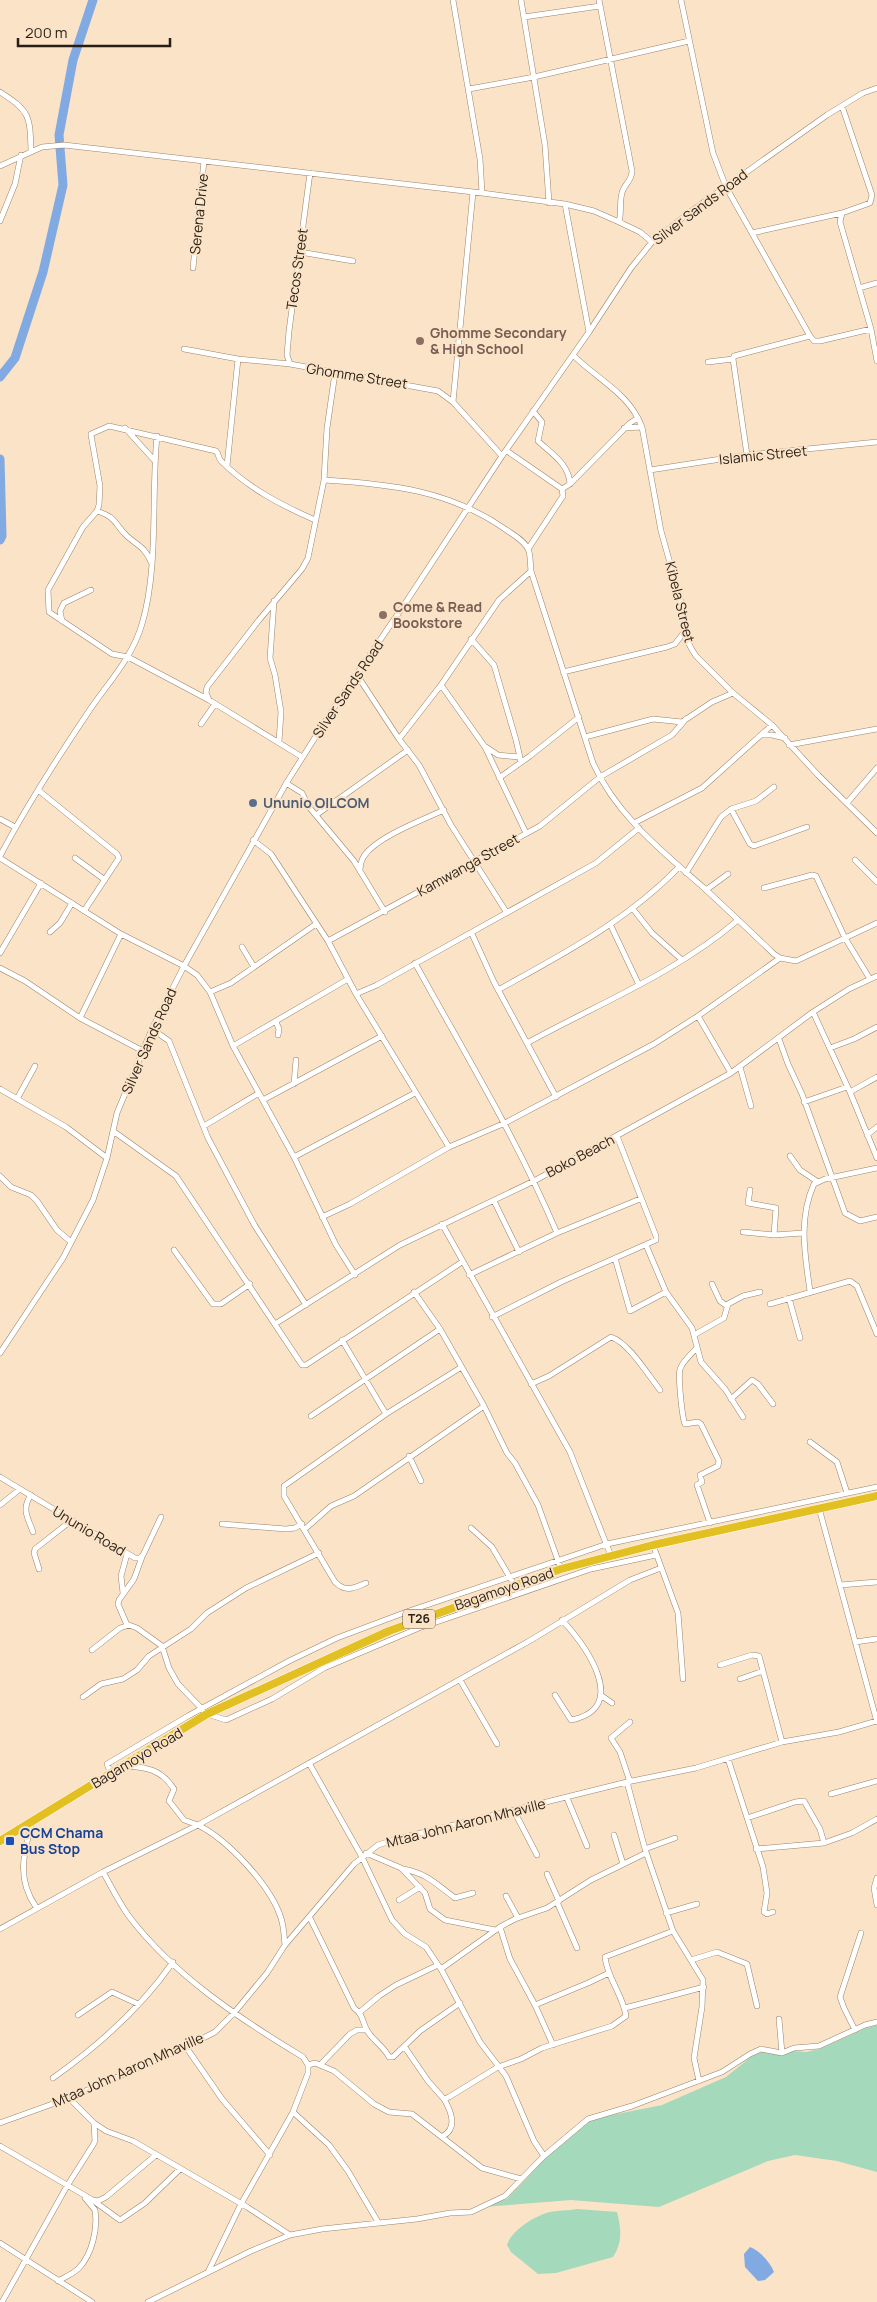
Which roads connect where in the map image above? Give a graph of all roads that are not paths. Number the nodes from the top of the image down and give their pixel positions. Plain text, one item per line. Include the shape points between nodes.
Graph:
1 (453, 0) edge
2 (521, 0) edge
3 (681, 0) edge
4 (599, 3) edge
5 (524, 17) junction
6 (689, 40) junction
7 (610, 59) junction
8 (534, 77) junction
9 (877, 88) edge
10 (468, 89) junction
11 (0, 92) edge
12 (842, 106) junction
13 (32, 151) junction
14 (21, 155) junction
15 (204, 161) junction
16 (0, 166) edge
17 (310, 173) junction
18 (726, 186) junction
19 (473, 192) junction
20 (482, 193) junction
21 (549, 203) junction
22 (565, 204) junction
23 (842, 213) junction
24 (0, 221) edge
25 (619, 222) junction
26 (752, 233) junction
27 (652, 242) junction
28 (300, 252) junction
29 (352, 261) dead end
30 (193, 268) dead end
31 (877, 284) edge
32 (859, 288) junction
33 (871, 329) junction
34 (590, 332) junction
35 (810, 336) junction
36 (184, 348) dead end
37 (573, 355) junction
38 (238, 359) junction
39 (733, 359) junction
40 (877, 361) edge
41 (708, 362) dead end
42 (290, 364) junction
43 (335, 373) junction
44 (453, 402) junction
45 (533, 411) junction
46 (638, 418) junction
47 (642, 427) junction
48 (125, 428) junction
49 (624, 428) junction
50 (157, 436) junction
51 (877, 442) edge
52 (504, 454) junction
53 (747, 455) junction
54 (155, 461) junction
55 (228, 466) junction
56 (650, 470) junction
57 (324, 480) junction
58 (570, 484) junction
59 (562, 490) junction
60 (468, 507) junction
61 (97, 511) junction
62 (315, 520) junction
63 (528, 549) junction
64 (151, 563) junction
65 (531, 571) junction
66 (91, 590) dead end
67 (274, 601) junction
68 (62, 622) junction
69 (685, 631) junction
70 (471, 639) junction
71 (128, 657) junction
72 (563, 672) junction
73 (357, 675) junction
74 (441, 685) junction
75 (733, 693) junction
76 (209, 700) junction
77 (215, 704) junction
78 (579, 717) junction
79 (686, 719) junction
80 (201, 724) dead end
81 (772, 725) junction
82 (877, 729) edge
83 (761, 735) junction
84 (586, 737) junction
85 (785, 738) junction
86 (398, 739) junction
87 (279, 742) junction
88 (789, 745) junction
89 (485, 747) junction
90 (408, 750) junction
91 (302, 757) junction
92 (520, 760) junction
93 (877, 768) edge
94 (600, 777) junction
95 (499, 778) junction
96 (286, 783) junction
97 (774, 787) dead end
98 (38, 790) junction
99 (847, 803) junction
100 (732, 809) junction
101 (444, 810) junction
102 (316, 815) junction
103 (0, 819) edge
104 (634, 823) junction
105 (807, 827) dead end
106 (15, 828) junction
107 (639, 828) junction
108 (875, 831) edge
109 (526, 833) junction
110 (877, 837) edge
111 (253, 840) junction
112 (0, 857) edge
113 (363, 857) junction
114 (75, 858) dead end
115 (352, 859) junction
116 (855, 860) dead end
117 (475, 862) junction
118 (678, 867) junction
119 (360, 871) junction
120 (686, 873) junction
121 (728, 874) dead end
122 (105, 880) junction
123 (877, 882) edge
124 (41, 883) junction
125 (764, 888) dead end
126 (706, 890) junction
127 (72, 904) junction
128 (633, 909) junction
129 (84, 911) junction
130 (385, 912) junction
131 (506, 914) junction
132 (738, 920) junction
133 (877, 922) edge
134 (316, 924) junction
135 (611, 926) junction
136 (50, 932) dead end
137 (122, 934) junction
138 (472, 934) junction
139 (845, 938) junction
140 (328, 941) junction
141 (242, 946) dead end
142 (0, 953) edge
143 (780, 958) junction
144 (682, 960) junction
145 (415, 963) junction
146 (184, 966) junction
147 (254, 967) junction
148 (0, 968) edge
149 (877, 976) edge
150 (348, 979) junction
151 (870, 979) junction
152 (639, 985) junction
153 (498, 990) junction
154 (210, 992) junction
155 (356, 994) junction
156 (813, 1012) junction
157 (698, 1016) junction
158 (80, 1018) junction
159 (276, 1022) junction
160 (877, 1027) edge
161 (152, 1029) junction
162 (278, 1035) dead end
163 (382, 1036) junction
164 (779, 1039) junction
165 (527, 1043) junction
166 (233, 1046) junction
167 (830, 1048) junction
168 (143, 1050) junction
169 (296, 1060) dead end
170 (35, 1066) dead end
171 (740, 1067) junction
172 (731, 1073) junction
173 (877, 1077) edge
174 (294, 1084) junction
175 (0, 1089) edge
176 (849, 1089) junction
177 (259, 1093) junction
178 (415, 1093) junction
179 (556, 1097) junction
180 (17, 1099) junction
181 (263, 1100) junction
182 (804, 1102) junction
183 (751, 1106) dead end
184 (505, 1123) junction
185 (204, 1126) junction
186 (877, 1127) edge
187 (113, 1131) junction
188 (867, 1135) junction
189 (617, 1136) junction
190 (449, 1147) junction
191 (790, 1156) dead end
192 (294, 1157) junction
193 (107, 1158) junction
194 (877, 1158) edge
195 (877, 1168) edge
196 (832, 1177) junction
197 (1, 1180) edge
198 (534, 1181) junction
199 (818, 1182) junction
200 (750, 1190) dead end
201 (640, 1199) junction
202 (494, 1201) junction
203 (322, 1217) junction
204 (877, 1218) edge
205 (442, 1224) junction
206 (743, 1232) dead end
207 (557, 1233) junction
208 (803, 1233) junction
209 (774, 1235) junction
210 (71, 1242) junction
211 (646, 1244) junction
212 (174, 1250) dead end
213 (519, 1252) junction
214 (615, 1258) junction
215 (462, 1262) junction
216 (355, 1275) junction
217 (469, 1276) junction
218 (250, 1284) junction
219 (712, 1284) dead end
220 (810, 1291) junction
221 (414, 1292) junction
222 (666, 1292) junction
223 (760, 1292) dead end
224 (789, 1298) junction
225 (770, 1304) dead end
226 (306, 1305) junction
227 (727, 1306) junction
228 (492, 1317) junction
229 (275, 1324) junction
230 (440, 1329) junction
231 (876, 1331) edge
232 (694, 1335) junction
233 (800, 1338) dead end
234 (342, 1340) junction
235 (697, 1348) junction
236 (0, 1353) edge
237 (460, 1368) junction
238 (367, 1380) junction
239 (532, 1384) junction
240 (660, 1390) dead end
241 (731, 1399) junction
242 (773, 1404) dead end
243 (484, 1406) junction
244 (386, 1414) junction
245 (311, 1416) dead end
246 (743, 1417) dead end
247 (810, 1442) dead end
248 (410, 1456) junction
249 (0, 1477) edge
250 (421, 1480) dead end
251 (877, 1487) edge
252 (20, 1489) junction
253 (847, 1493) junction
254 (31, 1495) junction
255 (877, 1496) edge
256 (0, 1505) edge
257 (819, 1508) junction
258 (161, 1517) dead end
259 (72, 1520) junction
260 (710, 1523) junction
261 (222, 1524) dead end
262 (302, 1524) junction
263 (471, 1528) dead end
264 (305, 1529) junction
265 (33, 1532) dead end
266 (607, 1544) junction
267 (653, 1545) junction
268 (318, 1553) junction
269 (127, 1554) junction
270 (143, 1555) junction
271 (656, 1555) junction
272 (611, 1556) junction
273 (558, 1559) junction
274 (661, 1568) junction
275 (39, 1569) dead end
276 (561, 1569) junction
277 (510, 1576) junction
278 (877, 1582) edge
279 (366, 1583) dead end
280 (840, 1585) junction
281 (515, 1586) junction
282 (123, 1593) junction
283 (562, 1620) junction
284 (126, 1625) junction
285 (877, 1639) edge
286 (855, 1642) junction
287 (162, 1646) junction
288 (347, 1648) junction
289 (92, 1650) dead end
290 (351, 1657) junction
291 (720, 1665) dead end
292 (763, 1671) junction
293 (683, 1679) dead end
294 (740, 1679) dead end
295 (460, 1680) junction
296 (555, 1695) dead end
297 (602, 1696) junction
298 (82, 1697) dead end
299 (612, 1703) dead end
300 (205, 1711) junction
301 (877, 1721) edge
302 (630, 1722) dead end
303 (782, 1742) junction
304 (497, 1744) dead end
305 (728, 1759) junction
306 (309, 1763) junction
307 (123, 1766) junction
308 (111, 1774) junction
309 (877, 1781) edge
310 (629, 1782) junction
311 (832, 1794) dead end
312 (567, 1798) junction
313 (514, 1811) junction
314 (747, 1818) junction
315 (877, 1819) edge
316 (32, 1820) junction
317 (198, 1825) junction
318 (614, 1835) dead end
319 (2, 1837) edge
320 (675, 1838) dead end
321 (824, 1843) junction
322 (587, 1846) dead end
323 (756, 1849) junction
324 (646, 1851) junction
325 (364, 1855) junction
326 (537, 1855) dead end
327 (623, 1864) junction
328 (402, 1869) junction
329 (103, 1872) junction
330 (547, 1874) dead end
331 (877, 1878) edge
332 (420, 1887) junction
333 (473, 1893) dead end
334 (506, 1896) dead end
335 (399, 1900) dead end
336 (558, 1902) junction
337 (697, 1904) dead end
338 (877, 1905) edge
339 (36, 1907) junction
340 (772, 1912) dead end
341 (666, 1913) junction
342 (310, 1918) junction
343 (518, 1918) junction
344 (0, 1929) edge
345 (497, 1929) junction
346 (673, 1931) junction
347 (861, 1933) dead end
348 (285, 1945) junction
349 (578, 1948) dead end
350 (692, 1960) junction
351 (173, 1962) junction
352 (440, 1967) junction
353 (609, 1973) junction
354 (704, 1987) junction
355 (460, 2003) junction
356 (138, 2004) junction
357 (535, 2004) junction
358 (757, 2006) dead end
359 (625, 2008) junction
360 (360, 2012) junction
361 (234, 2013) junction
362 (78, 2015) dead end
363 (779, 2019) dead end
364 (877, 2022) edge
365 (367, 2030) junction
366 (855, 2030) junction
367 (553, 2045) junction
368 (404, 2046) junction
369 (186, 2047) junction
370 (782, 2054) junction
371 (308, 2064) junction
372 (320, 2065) junction
373 (498, 2066) junction
374 (52, 2078) dead end
375 (700, 2081) junction
376 (69, 2098) junction
377 (444, 2099) junction
378 (293, 2112) junction
379 (0, 2123) edge
380 (94, 2123) junction
381 (443, 2136) junction
382 (0, 2146) edge
383 (270, 2154) junction
384 (156, 2155) junction
385 (544, 2156) junction
386 (180, 2169) junction
387 (521, 2179) junction
388 (66, 2186) junction
389 (81, 2194) junction
390 (92, 2200) junction
391 (242, 2204) junction
392 (378, 2222) junction
393 (290, 2235) junction
394 (0, 2243) edge
395 (25, 2261) junction
396 (208, 2272) junction
397 (58, 2281) junction
398 (2, 2302) edge
399 (92, 2302) edge
400 (148, 2302) edge

1 - 10 street
2 - 5 street
3 - 6 street
4 - 5 street
4 - 7 street
5 - 8 street
6 - 7 street
6 - 18 street via 713,153
7 - 8 street
7 - 25 street via 632,171 630,181 622,191
8 - 10 street
8 - 21 street via 545,145
9 - 12 street, Silver Sands Road
10 - 20 street via 480,158
11 - 13 street via 28,115
12 - 18 street, Silver Sands Road
12 - 23 street via 872,198 868,205
13 - 14 street
13 - 15 street via 64,145
14 - 16 street
14 - 24 street via 15,184
15 - 17 street
15 - 30 street, Serena Drive
17 - 19 street
17 - 28 street, Tecos Street
18 - 26 street
18 - 27 street, Silver Sands Road
19 - 20 street
19 - 44 street
20 - 21 street
21 - 22 street
22 - 25 street via 594,211
22 - 34 street
23 - 26 street
23 - 32 street via 840,222
25 - 27 street
26 - 35 street
27 - 34 street, Silver Sands Road via 631,268
28 - 29 street
28 - 42 street, Tecos Street via 289,331 287,355
31 - 32 street
32 - 33 street
33 - 35 street via 820,341 814,341
33 - 40 street
34 - 37 street, Silver Sands Road
35 - 39 street via 734,356
36 - 38 street, Ghomme Street
37 - 45 street, Silver Sands Road
37 - 46 street, Kibela Street via 621,394
38 - 42 street, Ghomme Street
38 - 55 street
39 - 41 street
39 - 53 street
42 - 43 street, Ghomme Street
43 - 44 street, Ghomme Street via 427,388 438,391
43 - 57 street
44 - 52 street, Ghomme Street
45 - 52 street, Silver Sands Road
45 - 58 street via 542,422 538,441 563,465 570,476
46 - 47 street, Kibela Street
46 - 49 street
47 - 49 street
47 - 56 street, Kibela Street
48 - 50 street
48 - 54 street
48 - 61 street via 109,426 91,435 100,486
49 - 58 street
50 - 54 street
50 - 55 street via 216,451
51 - 53 street, Islamic Street
52 - 59 street, Ghomme Street
52 - 60 street, Silver Sands Road
53 - 56 street, Islamic Street
54 - 64 street
55 - 62 street via 276,503
56 - 69 street, Kibela Street via 661,531 684,613
57 - 60 street via 414,489
57 - 62 street
58 - 59 street
59 - 63 street via 563,496
60 - 63 street via 516,536
60 - 73 street, Silver Sands Road
61 - 64 street via 116,520 127,536 144,548
61 - 68 street via 83,527 48,590 48,610
62 - 67 street via 306,564
63 - 65 street
64 - 71 street via 142,624
65 - 70 street via 499,600
65 - 72 street
66 - 68 street via 64,603 60,611
67 - 76 street via 207,688
67 - 87 street via 270,658 279,693
68 - 71 street via 112,654
69 - 72 street via 675,644 667,647
69 - 75 street, Kibela Street via 696,656
70 - 74 street
70 - 92 street via 494,665
71 - 76 street
71 - 98 street
72 - 78 street
73 - 86 street
73 - 91 street, Silver Sands Road
74 - 86 street
74 - 89 street
75 - 79 street, Kamwanga Street
75 - 81 street, Kibela Street
76 - 77 street
77 - 80 street
77 - 87 street
78 - 84 street
78 - 92 street
79 - 84 street via 682,722 653,719
79 - 94 street, Kamwanga Street via 672,735
81 - 83 street
81 - 85 street, Kibela Street
82 - 88 street
83 - 85 street
83 - 104 street via 702,788
84 - 94 street
85 - 88 street, Kibela Street
86 - 90 street
87 - 91 street
88 - 99 street, Kibela Street
89 - 92 street via 498,755
89 - 95 street
90 - 101 street
90 - 102 street
91 - 96 street, Silver Sands Road
92 - 95 street
93 - 99 street
94 - 104 street
94 - 109 street, Kamwanga Street via 540,826
95 - 109 street
96 - 102 street via 302,793
96 - 111 street, Silver Sands Road
97 - 100 street via 756,800
98 - 106 street
98 - 122 street via 117,854 119,858
99 - 108 street, Kibela Street
100 - 105 street via 754,846
100 - 120 street via 716,823
101 - 113 street via 382,841
101 - 117 street
102 - 115 street
103 - 106 street
104 - 107 street
106 - 112 street
107 - 118 street
107 - 131 street via 596,863
108 - 110 street, Kibela Street
109 - 117 street, Kamwanga Street
111 - 134 street via 271,854
111 - 146 street, Silver Sands Road
112 - 124 street
113 - 115 street
113 - 119 street
114 - 122 street
115 - 119 street
116 - 123 street
117 - 130 street, Kamwanga Street
117 - 131 street
118 - 120 street
118 - 128 street
119 - 130 street
120 - 126 street
121 - 126 street
122 - 129 street
124 - 127 street
124 - 142 street
125 - 139 street via 814,875
126 - 132 street
127 - 129 street
127 - 136 street
128 - 135 street
128 - 144 street via 652,933
129 - 137 street
130 - 140 street, Kamwanga Street
131 - 138 street
132 - 143 street
132 - 144 street
133 - 139 street
134 - 140 street
134 - 147 street
135 - 152 street
135 - 153 street
137 - 146 street
137 - 158 street
138 - 145 street
138 - 153 street
139 - 143 street via 796,961
139 - 151 street
140 - 150 street
141 - 147 street
143 - 157 street
144 - 152 street
145 - 155 street
145 - 184 street
146 - 154 street via 197,975
146 - 161 street, Silver Sands Road
147 - 154 street via 232,983
148 - 158 street
149 - 151 street, Boko Beach
150 - 155 street
150 - 159 street
151 - 156 street, Boko Beach
152 - 165 street
153 - 165 street
154 - 166 street
155 - 163 street
156 - 164 street, Boko Beach
156 - 167 street
157 - 172 street
157 - 179 street via 654,1044
158 - 168 street
159 - 162 street
159 - 166 street
160 - 167 street
161 - 168 street, Silver Sands Road
161 - 185 street via 169,1041
163 - 174 street
163 - 178 street
164 - 171 street, Boko Beach
164 - 182 street
165 - 179 street
166 - 177 street
167 - 176 street
168 - 187 street, Silver Sands Road via 117,1113
169 - 174 street
170 - 180 street
171 - 172 street, Boko Beach
171 - 183 street
172 - 189 street, Boko Beach
173 - 176 street
174 - 181 street
175 - 180 street
176 - 182 street
176 - 188 street
177 - 181 street
177 - 185 street
178 - 190 street
178 - 192 street
179 - 184 street
180 - 193 street via 66,1127
181 - 192 street
182 - 196 street
184 - 190 street
184 - 198 street
185 - 226 street via 255,1226
186 - 188 street
187 - 193 street, Silver Sands Road
187 - 218 street via 176,1176
188 - 194 street
189 - 198 street, Boko Beach
189 - 201 street
190 - 203 street
191 - 199 street via 800,1170
192 - 203 street
193 - 210 street, Silver Sands Road via 92,1200
195 - 196 street
196 - 199 street
196 - 204 street via 848,1216 860,1221
197 - 210 street via 31,1195 57,1230
198 - 202 street, Boko Beach
198 - 207 street
199 - 208 street via 807,1205
200 - 209 street via 748,1203 777,1209
201 - 207 street
201 - 211 street via 657,1238
202 - 205 street, Boko Beach
202 - 213 street
203 - 216 street
205 - 215 street
205 - 216 street, Boko Beach via 400,1245
206 - 209 street
207 - 213 street
208 - 209 street
208 - 220 street
210 - 236 street, Silver Sands Road
211 - 214 street
211 - 222 street
212 - 218 street via 213,1304 221,1304
213 - 217 street
214 - 222 street via 630,1311
214 - 228 street
215 - 217 street
215 - 221 street
216 - 226 street, Boko Beach
217 - 228 street
218 - 229 street
219 - 227 street via 720,1301
220 - 224 street
220 - 231 street via 845,1281 854,1283
221 - 230 street
221 - 234 street
222 - 232 street
223 - 227 street via 742,1296
224 - 225 street
224 - 233 street
226 - 229 street, Boko Beach
227 - 232 street via 724,1318
228 - 239 street
229 - 234 street via 302,1365
230 - 237 street
230 - 238 street
232 - 235 street
234 - 238 street
235 - 241 street via 701,1362
235 - 260 street via 680,1370 681,1407 685,1424 700,1424 720,1461 718,1466 700,1475 702,1482 697,1485
237 - 243 street
237 - 244 street
238 - 244 street
238 - 245 street
239 - 240 street via 612,1337 635,1357
239 - 266 street via 570,1452
241 - 242 street via 752,1380
241 - 246 street
243 - 248 street
243 - 273 street via 540,1510
244 - 262 street via 284,1486 284,1496
247 - 253 street via 837,1462
248 - 250 street
248 - 264 street via 354,1496 331,1506
249 - 252 street, Ununio Road
251 - 253 street
252 - 254 street, Ununio Road
252 - 256 street
253 - 260 street
254 - 259 street, Ununio Road
254 - 265 street via 25,1507
255 - 257 highway, Bagamoyo Road / T26
257 - 267 highway, Bagamoyo Road / T26
257 - 280 street
258 - 270 street, Ununio Road
259 - 269 street, Ununio Road
259 - 275 street via 35,1549
260 - 266 street
261 - 262 street via 286,1529
262 - 264 street
263 - 277 street via 492,1547
264 - 268 street
266 - 272 street
266 - 273 street
267 - 271 street
267 - 272 highway, Bagamoyo Road / T26
268 - 279 street via 339,1586 350,1590
268 - 287 street via 246,1588
269 - 270 street, Ununio Road via 138,1558
269 - 282 street via 122,1576
270 - 282 street via 134,1579
271 - 274 street
271 - 290 street via 591,1569 547,1583 420,1628
272 - 276 highway, Bagamoyo Road / T26
273 - 276 street
273 - 277 street
274 - 283 street via 630,1580
274 - 293 street via 678,1612
276 - 281 highway, Bagamoyo Road / T26
277 - 281 street
277 - 300 street via 337,1638 289,1661
278 - 280 street
280 - 286 street
281 - 288 highway, Bagamoyo Road / T26 via 415,1620
282 - 284 street via 118,1604
283 - 295 street
283 - 297 street via 599,1673
284 - 287 street via 137,1628
284 - 289 street
285 - 286 street
286 - 301 street
287 - 298 street via 123,1679 101,1684
287 - 300 street via 178,1684
288 - 290 street
288 - 300 highway, Bagamoyo Road / T26
290 - 300 street via 226,1720
291 - 292 street via 756,1655
292 - 294 street
292 - 303 street
295 - 304 street
295 - 306 street
296 - 297 street via 570,1720 595,1708
297 - 299 street
300 - 307 highway, Bagamoyo Road / T26
300 - 308 street via 107,1764
301 - 303 street, Mtaa John Aaron Mhaville via 839,1732
302 - 310 street via 611,1737 620,1752
303 - 305 street, Mtaa John Aaron Mhaville
305 - 310 street, Mtaa John Aaron Mhaville
305 - 314 street
306 - 317 street
306 - 325 street
307 - 308 highway, Bagamoyo Road / T26
307 - 317 street via 154,1769 161,1773 174,1789 169,1799 172,1805 184,1820
308 - 316 highway, Bagamoyo Road / T26
309 - 311 street
310 - 312 street, Mtaa John Aaron Mhaville
310 - 324 street
312 - 313 street, Mtaa John Aaron Mhaville
312 - 322 street
313 - 325 street, Mtaa John Aaron Mhaville via 397,1839
313 - 326 street
314 - 321 street via 804,1801
314 - 323 street
315 - 321 street via 852,1834
316 - 319 highway, Bagamoyo Road / T26
316 - 339 street via 24,1875 27,1895
317 - 329 street
317 - 348 street via 222,1841 270,1896 281,1918
318 - 327 street
320 - 324 street
321 - 323 street
323 - 340 street via 767,1887 764,1912
324 - 327 street
324 - 341 street
325 - 328 street
325 - 342 street, Mtaa John Aaron Mhaville
325 - 352 street via 392,1920 405,1934 426,1947
327 - 336 street
328 - 332 street
328 - 333 street via 433,1880 455,1898
329 - 339 street
329 - 351 street via 136,1925
330 - 336 street
331 - 338 street via 874,1888
332 - 335 street
332 - 345 street via 430,1909 445,1920
334 - 343 street
336 - 343 street
336 - 349 street
337 - 341 street
339 - 344 street
341 - 346 street
342 - 348 street, Mtaa John Aaron Mhaville
342 - 360 street via 354,2008
343 - 345 street
345 - 352 street
345 - 357 street
346 - 350 street
346 - 353 street via 605,1957
347 - 366 street via 840,1997
348 - 361 street, Mtaa John Aaron Mhaville
350 - 354 street
350 - 358 street via 717,1952 747,1964
351 - 356 street
351 - 361 street
352 - 355 street
352 - 360 street via 396,1985
353 - 357 street
353 - 359 street
354 - 359 street
354 - 375 street via 694,2058
355 - 368 street
355 - 373 street via 477,2037
356 - 362 street via 112,1992
356 - 374 street via 84,2055
357 - 367 street
359 - 367 street via 626,2016 618,2024
360 - 365 street
361 - 369 street, Mtaa John Aaron Mhaville via 214,2032
361 - 371 street
363 - 370 street
364 - 366 street
365 - 368 street via 389,2057
365 - 372 street via 350,2034
366 - 370 street via 819,2046 794,2048
367 - 373 street
368 - 377 street
369 - 376 street, Mtaa John Aaron Mhaville
369 - 383 street via 222,2099
370 - 375 street via 762,2050
371 - 372 street
371 - 378 street via 308,2073
372 - 381 street via 343,2077 374,2104 390,2112 412,2114
373 - 377 street
373 - 385 street via 506,2076 534,2141
375 - 385 street via 588,2120
376 - 379 street, Mtaa John Aaron Mhaville
376 - 380 street
377 - 381 street via 452,2126
378 - 383 street
378 - 392 street via 329,2145
380 - 384 street
380 - 388 street via 95,2141
381 - 387 street via 482,2168
382 - 388 street
383 - 391 street
384 - 386 street
384 - 390 street via 106,2197
385 - 387 street
386 - 390 street via 145,2203 120,2220
386 - 391 street
387 - 392 street via 505,2196 471,2212
388 - 389 street
388 - 395 street
389 - 390 street
389 - 397 street via 95,2210 95,2236 82,2264
391 - 393 street
391 - 396 street
392 - 393 street
393 - 396 street
394 - 395 street
395 - 397 street
395 - 398 street
396 - 400 street
397 - 399 street

